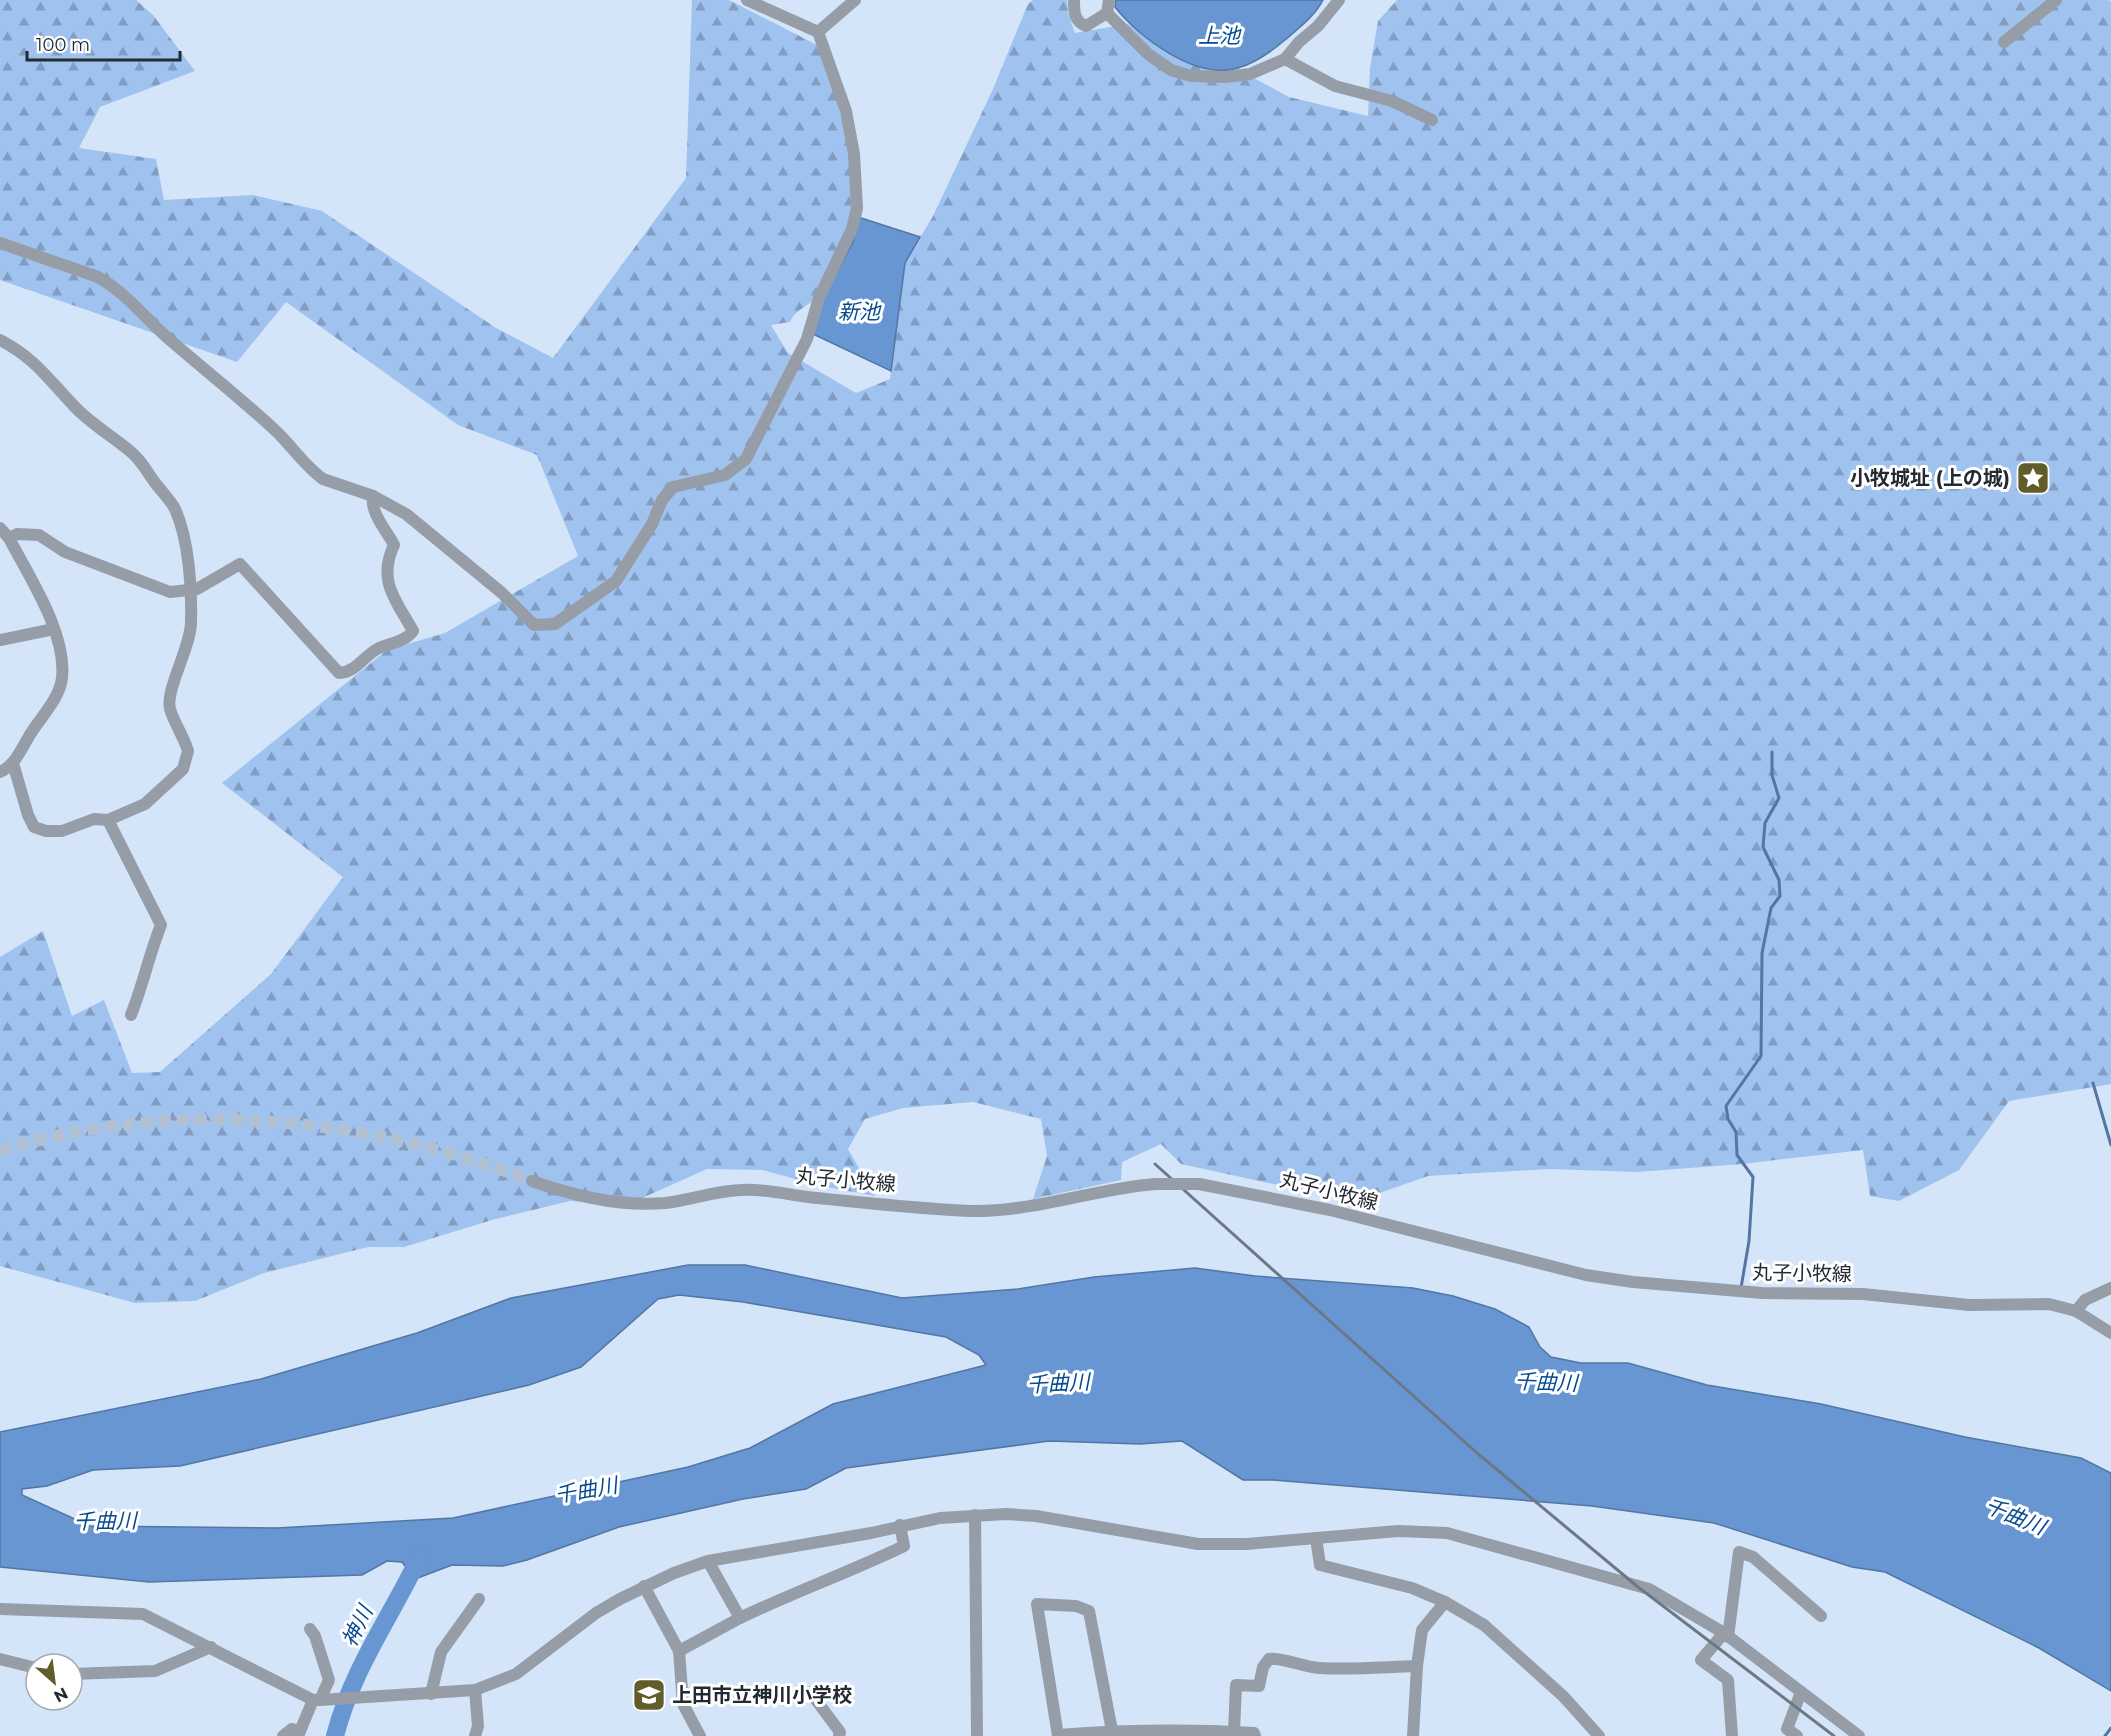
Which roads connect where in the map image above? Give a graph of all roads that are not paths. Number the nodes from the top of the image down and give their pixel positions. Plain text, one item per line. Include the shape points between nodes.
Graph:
1 (747, 0) edge
2 (855, 0) edge
3 (1074, 0) edge
4 (1109, 0) edge
5 (1339, 0) edge
6 (2056, 0) edge
7 (1107, 13) junction
8 (818, 32) junction
9 (2004, 42) dead end
10 (1285, 59) junction
11 (1432, 120) dead end
12 (0, 243) edge
13 (0, 340) edge
14 (373, 496) junction
15 (0, 528) edge
16 (9, 538) junction
17 (191, 590) junction
18 (54, 629) junction
19 (0, 640) edge
20 (13, 763) junction
21 (0, 772) edge
22 (108, 820) junction
23 (131, 1015) dead end
24 (531, 1181) tunnel mouth
25 (2111, 1288) edge
26 (2076, 1311) junction
27 (2111, 1333) edge
28 (975, 1515) junction
29 (900, 1526) junction
30 (1316, 1538) junction
31 (708, 1561) junction
32 (644, 1586) junction
33 (479, 1599) dead end
34 (1445, 1602) junction
35 (0, 1609) edge
36 (1821, 1616) dead end
37 (740, 1618) junction
38 (310, 1629) dead end
39 (1726, 1635) junction
40 (211, 1647) junction
41 (679, 1651) junction
42 (0, 1659) edge
43 (24, 1665) edge
44 (1416, 1666) junction
45 (84, 1674) edge
46 (475, 1690) junction
47 (810, 1692) dead end
48 (1801, 1692) junction
49 (430, 1694) junction
50 (317, 1700) junction
51 (1234, 1732) junction
52 (299, 1733) edge
53 (1113, 1733) edge
54 (1058, 1735) edge
55 (283, 1736) edge
56 (475, 1736) edge
57 (700, 1736) edge
58 (839, 1736) edge
59 (977, 1736) edge
60 (1255, 1736) edge
61 (1413, 1736) edge
62 (1599, 1736) edge
63 (1732, 1736) edge
64 (1797, 1736) edge
65 (1859, 1736) edge

1 - 8 street
2 - 8 street
3 - 7 street via 1074,15 1086,26
4 - 7 street
5 - 10 street
6 - 9 street
7 - 10 street via 1157,61 1191,76 1250,74
8 - 14 street via 846,111 854,154 856,208 852,229 819,298 807,339 746,459 725,475 673,487 616,581 555,624 543,627 534,626 502,593 423,527
10 - 11 street via 1335,86 1392,101
12 - 14 street via 111,284 264,420 313,472
13 - 17 street via 18,349 48,374 74,405 146,469 175,509 187,552
14 - 17 street via 372,502 394,545 385,574 388,586 413,631 409,637 377,649 350,672 339,673 240,564
15 - 16 street
16 - 17 street via 17,534 39,535 64,552 170,592
16 - 18 street
17 - 22 street via 187,650 169,708 189,751 183,769 145,804
18 - 19 street
18 - 20 street via 62,679 57,694
20 - 21 street
20 - 22 street via 34,827 62,831 94,819
22 - 23 street via 161,925
24 - 26 street, 丸子小牧線, bridge via 587,1199 631,1203 665,1203 757,1190 971,1210 1017,1208 1122,1187 1199,1184 1330,1210 1606,1279 1762,1293 1863,1294 1946,1304 2049,1304
25 - 26 street via 2085,1300
26 - 27 street, 丸子小牧線
28 - 29 street
28 - 30 street via 1036,1516 1198,1544
28 - 59 street
29 - 31 street
29 - 37 street via 904,1546
30 - 34 street via 1320,1565 1412,1588
30 - 39 street via 1398,1531 1447,1533 1649,1589
31 - 32 street
31 - 37 street
32 - 41 street
32 - 46 street via 596,1613 516,1674
33 - 49 street via 441,1652
34 - 44 street via 1422,1630
34 - 62 street via 1484,1624 1522,1657
35 - 40 street via 143,1614
36 - 39 street via 1753,1557 1739,1552
37 - 41 street
38 - 50 street via 329,1680
39 - 48 street
39 - 63 street via 1701,1660 1728,1680
40 - 45 street via 156,1671
40 - 50 street
41 - 57 street via 683,1704
42 - 43 street
44 - 51 street via 1318,1668 1269,1659 1259,1686 1236,1685
44 - 61 street
46 - 49 street
46 - 56 street
47 - 58 street via 840,1732
48 - 64 street via 1787,1729
48 - 65 street
49 - 50 street
50 - 52 street
51 - 53 street
51 - 60 street
52 - 55 street via 292,1729
53 - 54 street
53 - 54 street via 1089,1611 1076,1606 1037,1604

